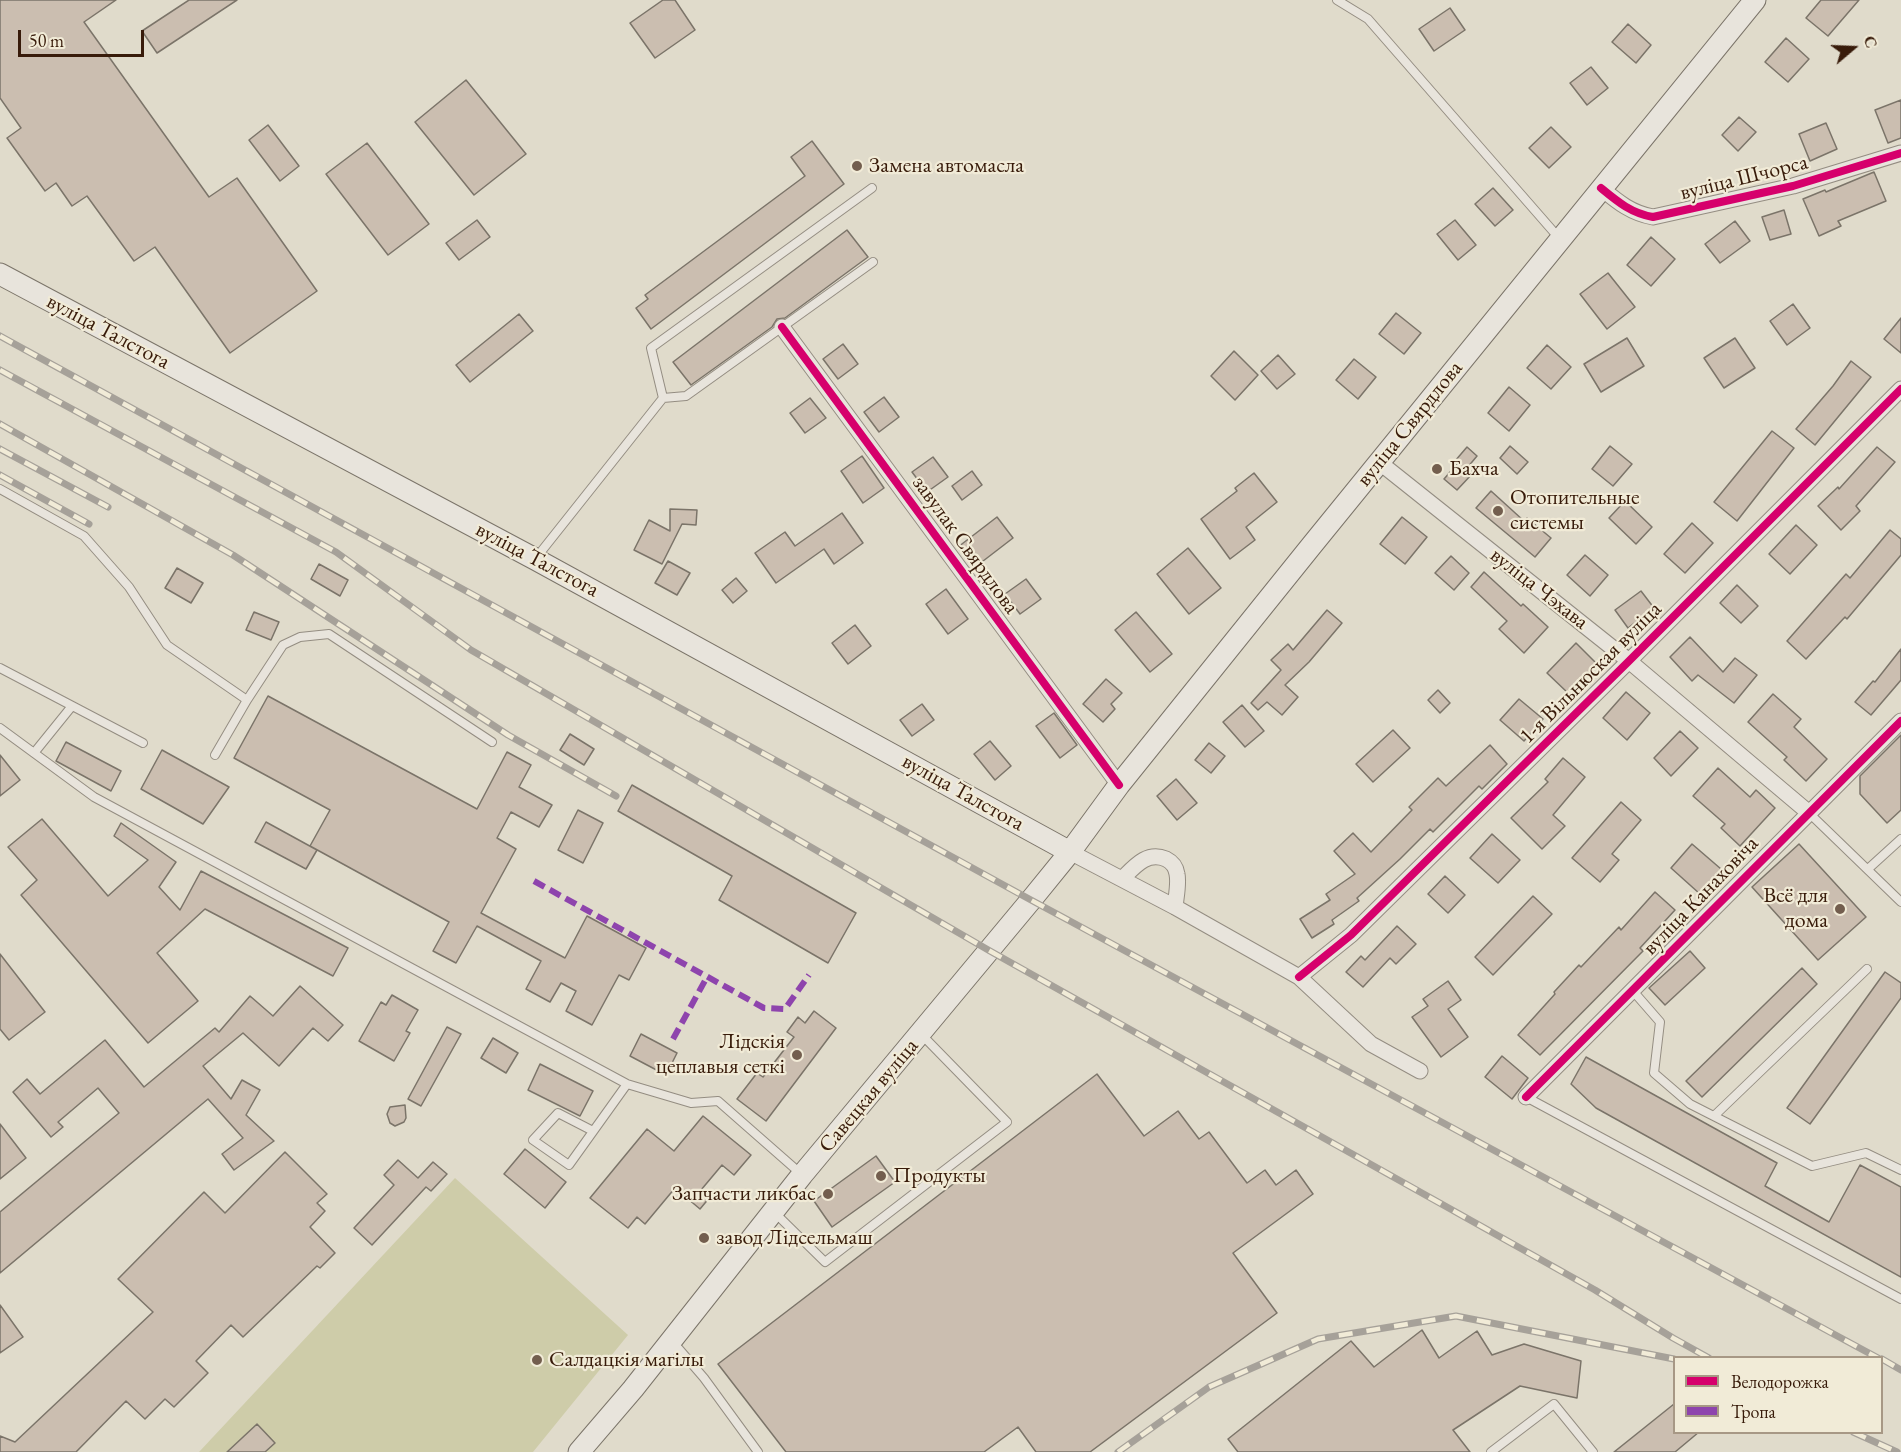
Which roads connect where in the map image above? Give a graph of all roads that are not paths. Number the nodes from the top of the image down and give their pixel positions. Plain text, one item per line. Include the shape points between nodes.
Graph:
1 (1337, 0) edge
2 (1755, 0) edge
3 (1901, 153) edge
4 (873, 188) dead end
5 (1601, 188) junction
6 (1560, 239) junction
7 (873, 262) dead end
8 (0, 274) edge
9 (782, 327) junction
10 (1901, 388) edge
11 (663, 398) junction
12 (1379, 462) junction
13 (0, 489) edge
14 (535, 559) junction
15 (1629, 661) junction
16 (0, 668) edge
17 (247, 700) junction
18 (72, 706) junction
19 (1901, 721) edge
20 (0, 728) edge
21 (492, 742) dead end
22 (143, 743) dead end
23 (34, 753) junction
24 (214, 755) dead end
25 (1119, 784) junction
26 (1808, 812) junction
27 (1901, 839) edge
28 (1070, 852) junction
29 (1868, 869) junction
30 (1122, 879) junction
31 (1901, 902) edge
32 (1175, 907) junction
33 (1867, 969) dead end
34 (1299, 977) junction
35 (1633, 991) junction
36 (920, 1034) junction
37 (1420, 1071) dead end
38 (627, 1084) junction
39 (1526, 1097) joint
40 (1714, 1116) junction
41 (593, 1131) junction
42 (1901, 1170) edge
43 (802, 1175) junction
44 (773, 1212) junction
45 (1901, 1299) edge
46 (671, 1341) junction
47 (579, 1452) edge
48 (758, 1452) edge
49 (1491, 1452) edge
50 (1593, 1452) edge

1 - 6 lane via 1368,19
2 - 5 main road, вуліца Свярдлова
3 - 5 street, вуліца Шчорса via 1793,186 1653,217 1638,215
4 - 11 lane via 651,348
5 - 6 main road, вуліца Свярдлова
6 - 12 main road, вуліца Свярдлова
7 - 9 lane
8 - 14 main road, вуліца Талстога
9 - 11 lane via 686,396
9 - 25 street, завулак Свярдлова
10 - 15 street, 1-я Вільнюская вуліца
11 - 14 lane
12 - 15 street, вуліца Чэхава
12 - 25 main road, вуліца Свярдлова
13 - 17 lane via 84,536 129,587 167,645
14 - 28 main road, вуліца Талстога
15 - 26 street, вуліца Чэхава
15 - 34 street, 1-я Вільнюская вуліца via 1352,935
16 - 18 lane
17 - 21 lane via 283,645 300,637 329,634
17 - 24 lane
18 - 22 lane
18 - 23 lane
19 - 26 street, вуліца Канаховіча
20 - 23 lane
23 - 38 lane via 94,797
25 - 28 main road, вуліца Свярдлова
26 - 29 lane
26 - 35 street, вуліца Канаховіча
27 - 29 lane
28 - 30 street
28 - 36 main road, Савецкая вуліца
29 - 31 lane
30 - 32 street
30 - 32 street via 1147,857 1171,861 1177,872
32 - 34 street
33 - 40 lane
34 - 37 street via 1371,1044
35 - 39 street, вуліца Канаховіча
35 - 40 lane via 1660,1022 1654,1073 1690,1104
36 - 43 main road, Савецкая вуліца
36 - 44 lane via 1007,1122 825,1262
38 - 41 lane
38 - 43 lane via 691,1103 718,1101
39 - 45 lane
40 - 42 lane via 1812,1166 1866,1153
41 - 41 lane via 569,1165 532,1140 558,1113
43 - 44 main road, Савецкая вуліца
44 - 46 main road, Савецкая вуліца
46 - 47 main road, Савецкая вуліца
46 - 48 lane via 704,1378
49 - 50 lane via 1554,1404

